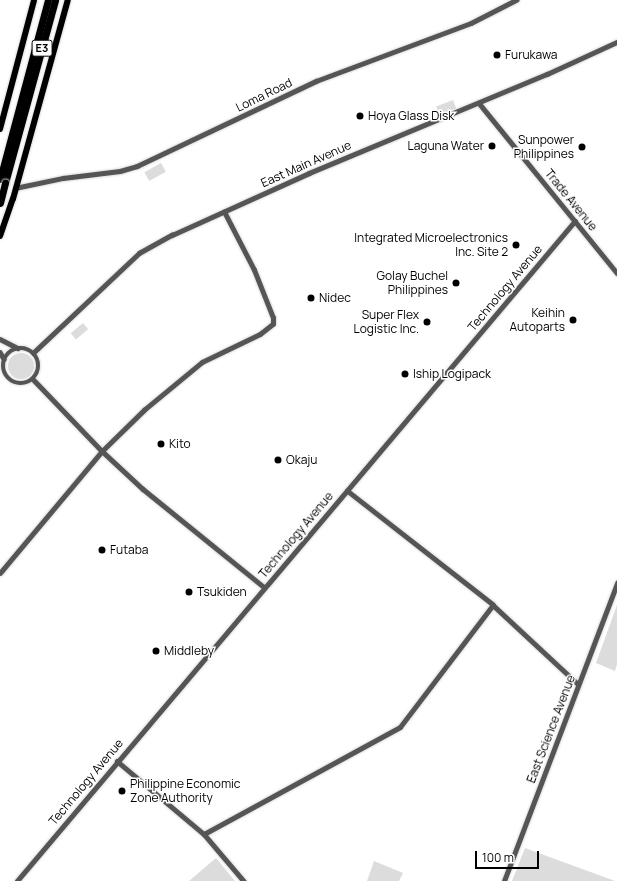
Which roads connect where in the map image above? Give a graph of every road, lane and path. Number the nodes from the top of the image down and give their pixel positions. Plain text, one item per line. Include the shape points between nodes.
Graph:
1 (34, 0) edge
2 (48, 0) edge
3 (55, 0) edge
4 (68, 0) edge
5 (516, 0) edge
6 (617, 42) edge
7 (479, 103) junction
8 (0, 129) edge
9 (3, 181) edge
10 (15, 188) junction
11 (0, 191) edge
12 (0, 203) edge
13 (224, 212) junction
14 (575, 221) junction
15 (0, 236) edge
16 (617, 273) edge
17 (0, 339) edge
18 (18, 348) junction
19 (0, 352) edge
20 (33, 353) junction
21 (4, 359) junction
22 (33, 378) junction
23 (102, 451) junction
24 (347, 490) junction
25 (0, 573) edge
26 (617, 583) edge
27 (264, 587) junction
28 (493, 605) junction
29 (578, 684) junction
30 (117, 761) junction
31 (204, 834) junction
32 (17, 881) edge
33 (244, 881) edge
34 (504, 881) edge

1 - 8 main road
2 - 9 highway, E3
3 - 9 highway, E3
4 - 10 main road
5 - 10 street, Loma Road via 471,23 316,81 137,166
6 - 7 street, East Main Avenue
7 - 13 street, East Main Avenue via 401,133
7 - 14 street, Trade Avenue
9 - 12 highway, E3, bridge
10 - 11 main road
10 - 15 main road
13 - 20 street, East Main Avenue via 140,253
13 - 23 street via 254,270 273,324 260,334 202,362 181,376
14 - 16 street, Trade Avenue
14 - 24 street, Technology Avenue
17 - 18 street
18 - 20 street
18 - 21 street via 8,353
19 - 21 street
20 - 22 street via 39,366
21 - 22 street via 4,371 13,382 22,384
22 - 23 street
23 - 25 street
23 - 27 street via 143,489
24 - 27 street, Technology Avenue
24 - 28 street
26 - 29 street, East Science Avenue
27 - 30 street, Technology Avenue
28 - 29 street
28 - 31 street via 400,727
29 - 34 street, East Science Avenue
30 - 31 street
30 - 32 street, Technology Avenue
31 - 33 street

